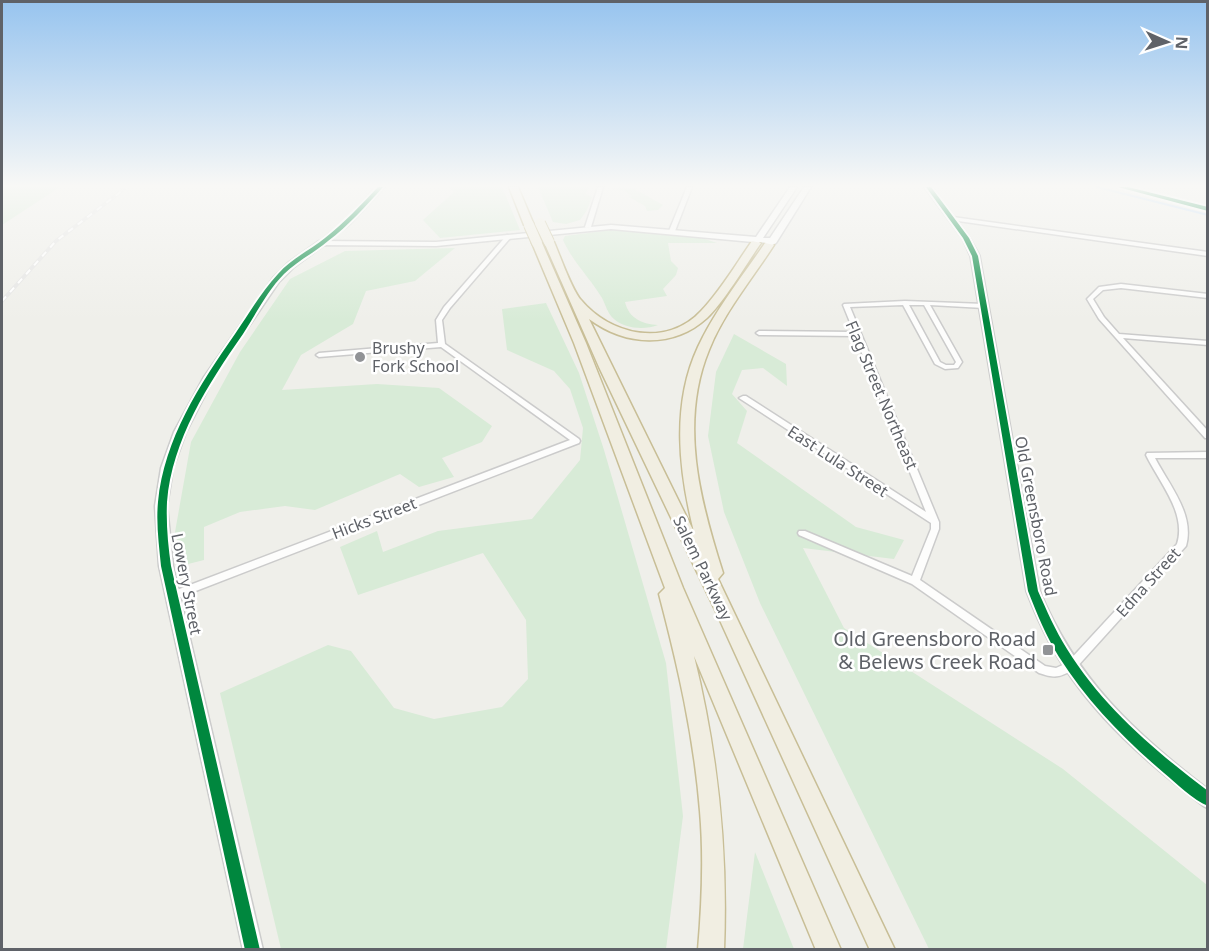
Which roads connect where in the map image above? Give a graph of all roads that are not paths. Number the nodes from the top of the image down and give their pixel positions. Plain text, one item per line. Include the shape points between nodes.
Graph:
1 (336, 231) edge
2 (534, 231) edge
3 (541, 231) edge
4 (553, 231) edge
5 (675, 231) edge
6 (770, 231) edge
7 (772, 231) edge
8 (961, 231) edge
9 (1043, 231) edge
10 (509, 237) junction
11 (764, 242) junction
12 (322, 243) junction
13 (543, 243) junction
14 (1208, 254) edge
15 (1208, 296) edge
16 (574, 297) junction
17 (905, 303) junction
18 (926, 303) junction
19 (984, 306) junction
20 (759, 333) dead end
21 (856, 334) junction
22 (1117, 336) junction
23 (1208, 343) edge
24 (442, 345) junction
25 (319, 355) dead end
26 (743, 398) dead end
27 (1208, 436) edge
28 (1208, 455) edge
29 (935, 522) junction
30 (650, 528) junction
31 (802, 533) dead end
32 (915, 581) junction
33 (172, 596) junction
34 (727, 616) junction
35 (1071, 666) junction
36 (1208, 800) edge
37 (253, 950) edge
38 (711, 950) edge
39 (829, 950) edge
40 (883, 950) edge

1 - 12 street, Lowery Street
2 - 13 highway, Salem Parkway, bridge
3 - 13 highway, Salem Parkway, bridge
4 - 10 main road
5 - 11 main road
6 - 11 main road
7 - 11 main road
8 - 19 street, Old Greensboro Road via 975,255
9 - 14 street
10 - 12 main road via 421,244
10 - 24 street via 447,307 439,320
11 - 16 highway via 705,314 689,327 668,335 643,337 613,331
11 - 34 highway via 710,337 689,403 687,441 695,505
12 - 33 main road, Lowery Street via 276,280 209,377 180,432 167,468 161,506 162,546
13 - 16 highway, Salem Parkway
13 - 30 highway, Salem Parkway
15 - 22 street via 1121,286 1101,288 1090,299
16 - 34 highway, Salem Parkway
17 - 18 street, Flag Street Northeast
17 - 18 street via 937,363 956,367 959,362
17 - 21 street, Flag Street Northeast via 846,304
18 - 19 street, Flag Street Northeast
19 - 35 street, Old Greensboro Road via 1033,591 1043,619
20 - 21 street
21 - 29 street, Flag Street Northeast
22 - 23 street
22 - 27 street
24 - 25 street
24 - 33 street, Hicks Street via 576,441
26 - 29 street, East Lula Street
28 - 35 street, Edna Street via 1150,455 1185,522 1186,536
29 - 32 street
30 - 38 highway via 705,743 715,849
30 - 39 highway, Salem Parkway
31 - 32 street
32 - 35 street via 1043,670 1056,673
33 - 37 main road, Lowery Street
34 - 40 highway, Salem Parkway
35 - 36 street, Old Greensboro Road via 1124,728

